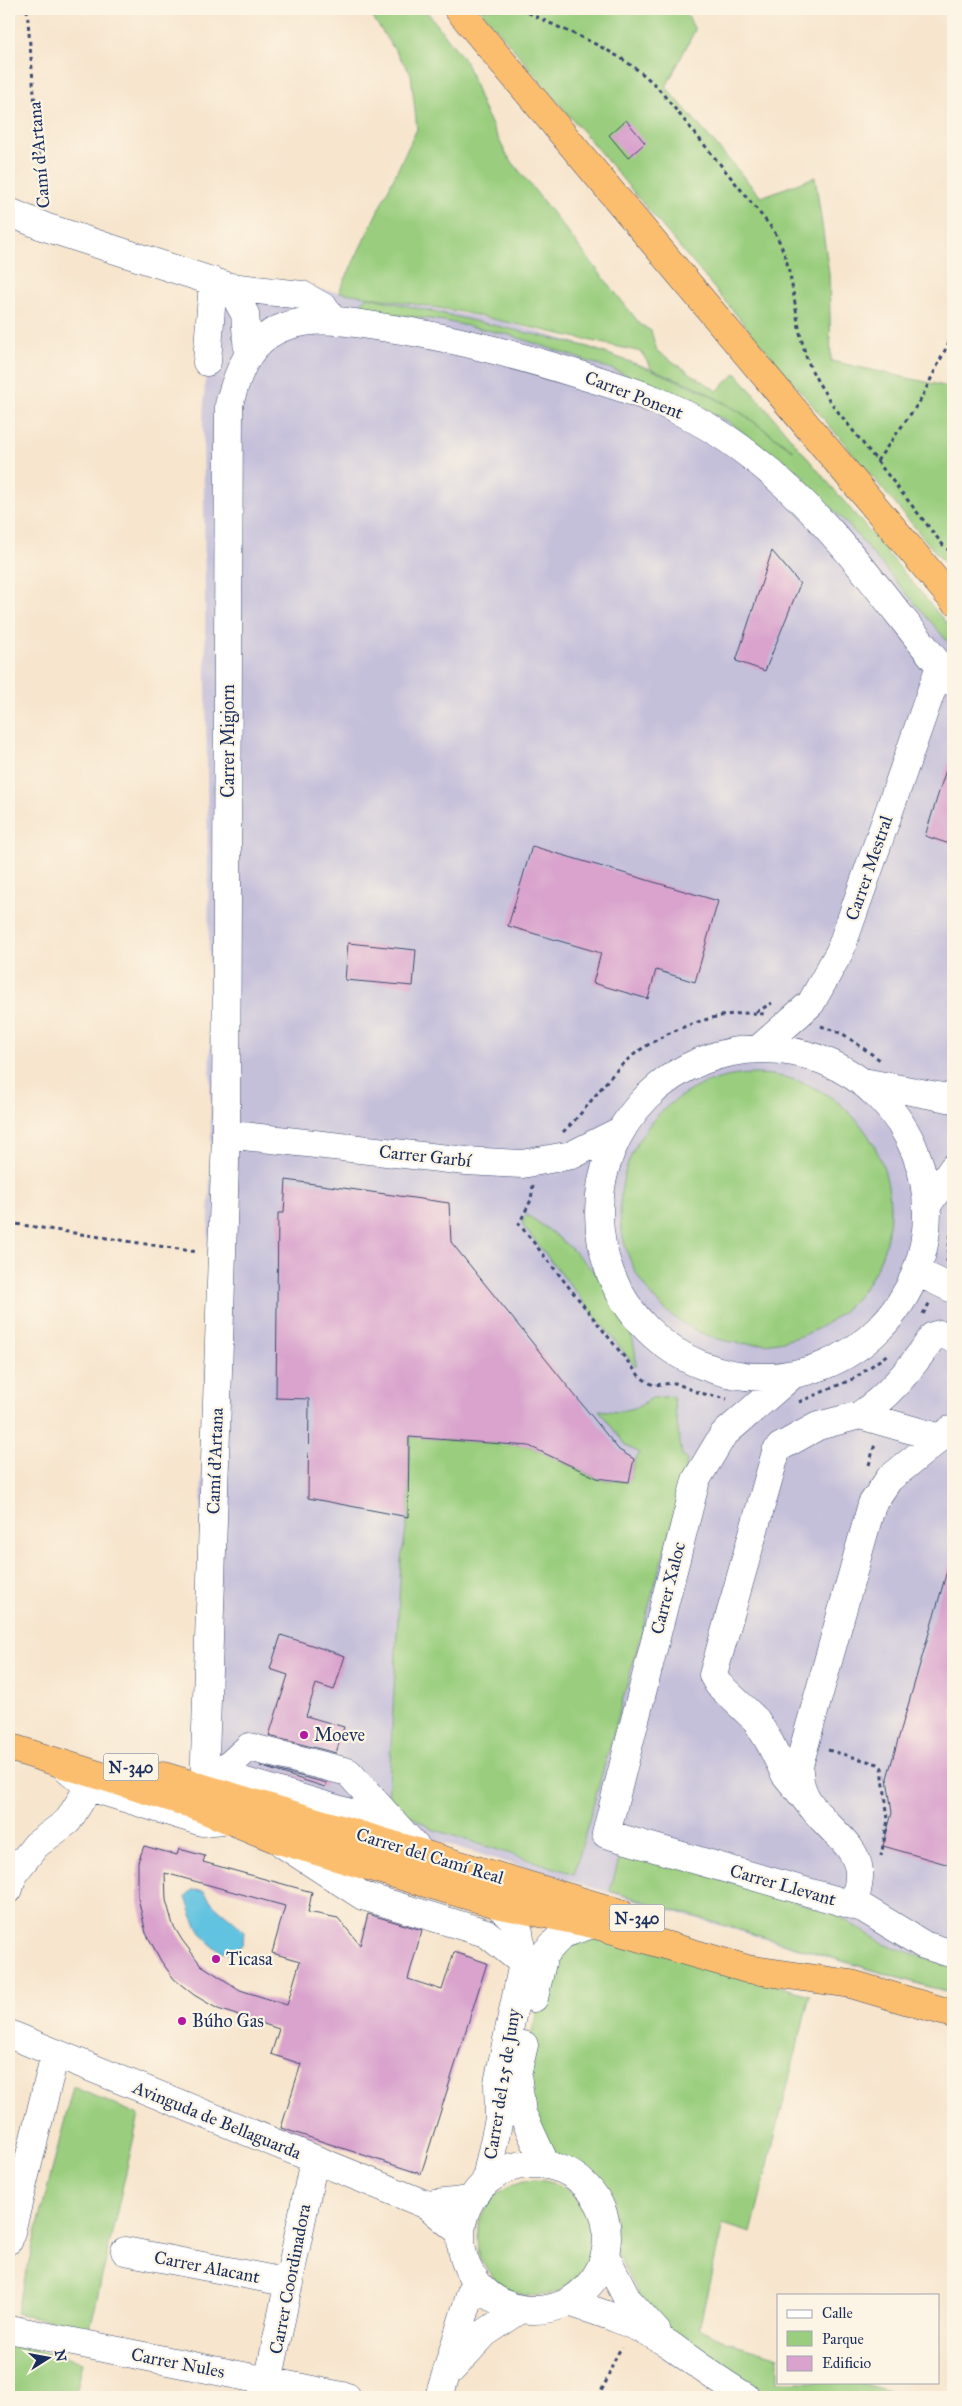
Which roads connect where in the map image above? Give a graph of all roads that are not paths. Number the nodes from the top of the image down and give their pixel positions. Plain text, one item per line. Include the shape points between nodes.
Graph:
1 (458, 9) edge
2 (9, 212) edge
3 (221, 284) junction
4 (332, 320) junction
5 (248, 353) junction
6 (207, 362) dead end
7 (953, 600) edge
8 (946, 674) edge
9 (761, 1047) junction
10 (863, 1082) junction
11 (953, 1099) edge
12 (618, 1132) junction
13 (226, 1134) junction
14 (953, 1168) edge
15 (928, 1204) junction
16 (937, 1281) edge
17 (953, 1338) edge
18 (790, 1377) junction
19 (860, 1415) junction
20 (947, 1432) edge
21 (9, 1731) edge
22 (9, 1747) edge
23 (62, 1764) junction
24 (211, 1781) junction
25 (89, 1786) junction
26 (811, 1806) junction
27 (231, 1820) junction
28 (397, 1827) junction
29 (606, 1834) joint
30 (276, 1839) junction
31 (422, 1854) junction
32 (9, 1888) edge
33 (497, 1904) junction
34 (854, 1906) junction
35 (593, 1924) junction
36 (953, 1954) edge
37 (523, 1962) junction
38 (851, 1984) junction
39 (953, 2014) edge
40 (9, 2034) edge
41 (55, 2054) junction
42 (314, 2160) junction
43 (546, 2165) junction
44 (478, 2192) junction
45 (427, 2205) junction
46 (461, 2233) junction
47 (9, 2240) edge
48 (125, 2251) dead end
49 (605, 2255) junction
50 (475, 2279) junction
51 (290, 2283) junction
52 (568, 2302) junction
53 (521, 2309) junction
54 (9, 2330) edge
55 (668, 2344) junction
56 (444, 2386) edge
57 (267, 2389) edge
58 (347, 2397) edge
59 (746, 2397) edge

1 - 7 highway
2 - 3 street, Camí d'Artana via 45,227
3 - 4 street, Camí d'Artana via 302,295 325,308
3 - 5 street via 245,314
3 - 6 street
4 - 5 street, Carrer Ponent via 287,326 264,338
4 - 8 street, Carrer Ponent via 432,334 518,355 654,399 696,420 752,457 816,514
5 - 13 street, Carrer Migjorn via 236,376 229,405
8 - 9 street, Carrer Mestral via 840,951 811,1003
9 - 10 street via 815,1056
9 - 12 street via 718,1053 678,1070 644,1097
10 - 11 street
10 - 15 street via 896,1116 918,1158
12 - 13 street, Carrer Garbí via 572,1156 522,1164 466,1161
12 - 18 street via 600,1181 598,1234 614,1285 644,1329 687,1360 737,1377
13 - 24 street, Camí d'Artana
14 - 15 street
15 - 16 street via 926,1239
16 - 18 street via 843,1358
17 - 19 street via 940,1334 934,1336 899,1380
18 - 29 street, Carrer Xaloc via 724,1435 696,1480
19 - 20 street
19 - 26 street via 818,1426 776,1452 713,1675 718,1684 756,1720 785,1774
20 - 26 street via 889,1479 872,1504 799,1765 801,1788
21 - 24 highway, Carrer del Camí Real / N-340
22 - 23 highway
23 - 25 street
23 - 27 highway via 182,1801
24 - 28 street
24 - 28 street via 249,1747 348,1772
24 - 31 highway, Carrer del Camí Real / N-340
25 - 27 street via 202,1822
25 - 32 street via 68,1821 36,1845 13,1874
26 - 34 street via 856,1860 859,1876
27 - 30 highway
28 - 31 street
29 - 34 street, Carrer Llevant
30 - 33 highway
30 - 37 street via 363,1896 486,1933
31 - 38 highway, Carrer del Camí Real / N-340
33 - 35 highway
33 - 37 street, Carrer del 25 de Juny via 512,1918 519,1932
34 - 36 street, Carrer Llevant via 863,1908 924,1945
35 - 38 highway via 747,1969
35 - 43 street, Carrer del 25 de Juny via 563,1934 544,1954 517,2074 522,2113
37 - 44 street, Carrer del 25 de Juny via 498,2083 499,2119
38 - 39 highway, N-340
40 - 41 street, Avinguda de Bellaguarda
41 - 42 street, Avinguda de Bellaguarda
41 - 47 street
42 - 45 street, Avinguda de Bellaguarda
42 - 51 street, Carrer Coordinadora
43 - 44 street via 524,2164 503,2171
43 - 49 street via 569,2172 588,2187 601,2207 607,2231
44 - 45 street, Avinguda de Bellaguarda
44 - 46 street via 464,2216
45 - 46 street, Avinguda de Bellaguarda
46 - 50 street via 464,2258
48 - 51 street, Carrer Alacant
49 - 52 street via 597,2274
49 - 55 street via 628,2300
50 - 53 street via 488,2293
50 - 56 street
51 - 57 street, Carrer Coordinadora
52 - 53 street via 545,2309
52 - 55 street via 611,2316
53 - 56 street via 485,2333
54 - 57 street, Carrer Nules
55 - 59 street via 713,2378
57 - 58 street, Carrer Nules

